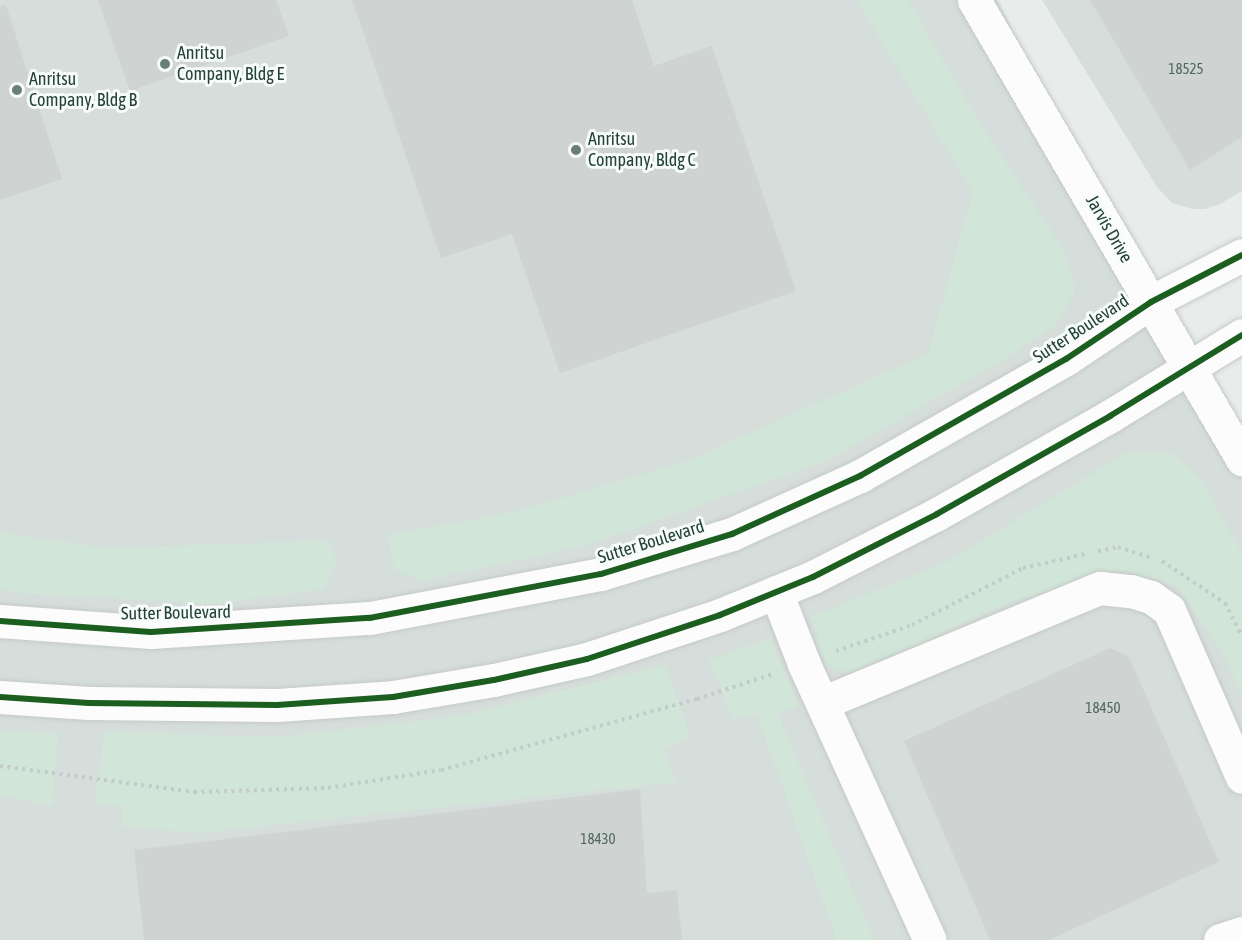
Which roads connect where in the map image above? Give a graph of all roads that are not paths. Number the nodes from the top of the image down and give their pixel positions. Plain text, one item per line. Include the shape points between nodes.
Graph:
1 (974, 0) edge
2 (1242, 255) edge
3 (1151, 302) junction
4 (1242, 335) edge
5 (1190, 366) junction
6 (1242, 459) edge
7 (776, 592) junction
8 (0, 621) edge
9 (0, 697) edge
10 (822, 703) junction
11 (1242, 777) edge
12 (1242, 933) edge
13 (930, 940) edge
14 (1220, 940) edge

1 - 3 street, Jarvis Drive
2 - 3 street, Sutter Boulevard
3 - 5 street, Jarvis Drive
3 - 8 street, Sutter Boulevard via 1066,359 860,476 732,534 601,574 370,618 151,632
4 - 5 street
5 - 6 street, Jarvis Drive
5 - 7 street via 937,514
7 - 9 street via 587,659 393,697 266,705 89,703
7 - 10 street
10 - 11 street via 1100,588 1131,591 1152,597 1169,610
10 - 13 street
12 - 14 street

